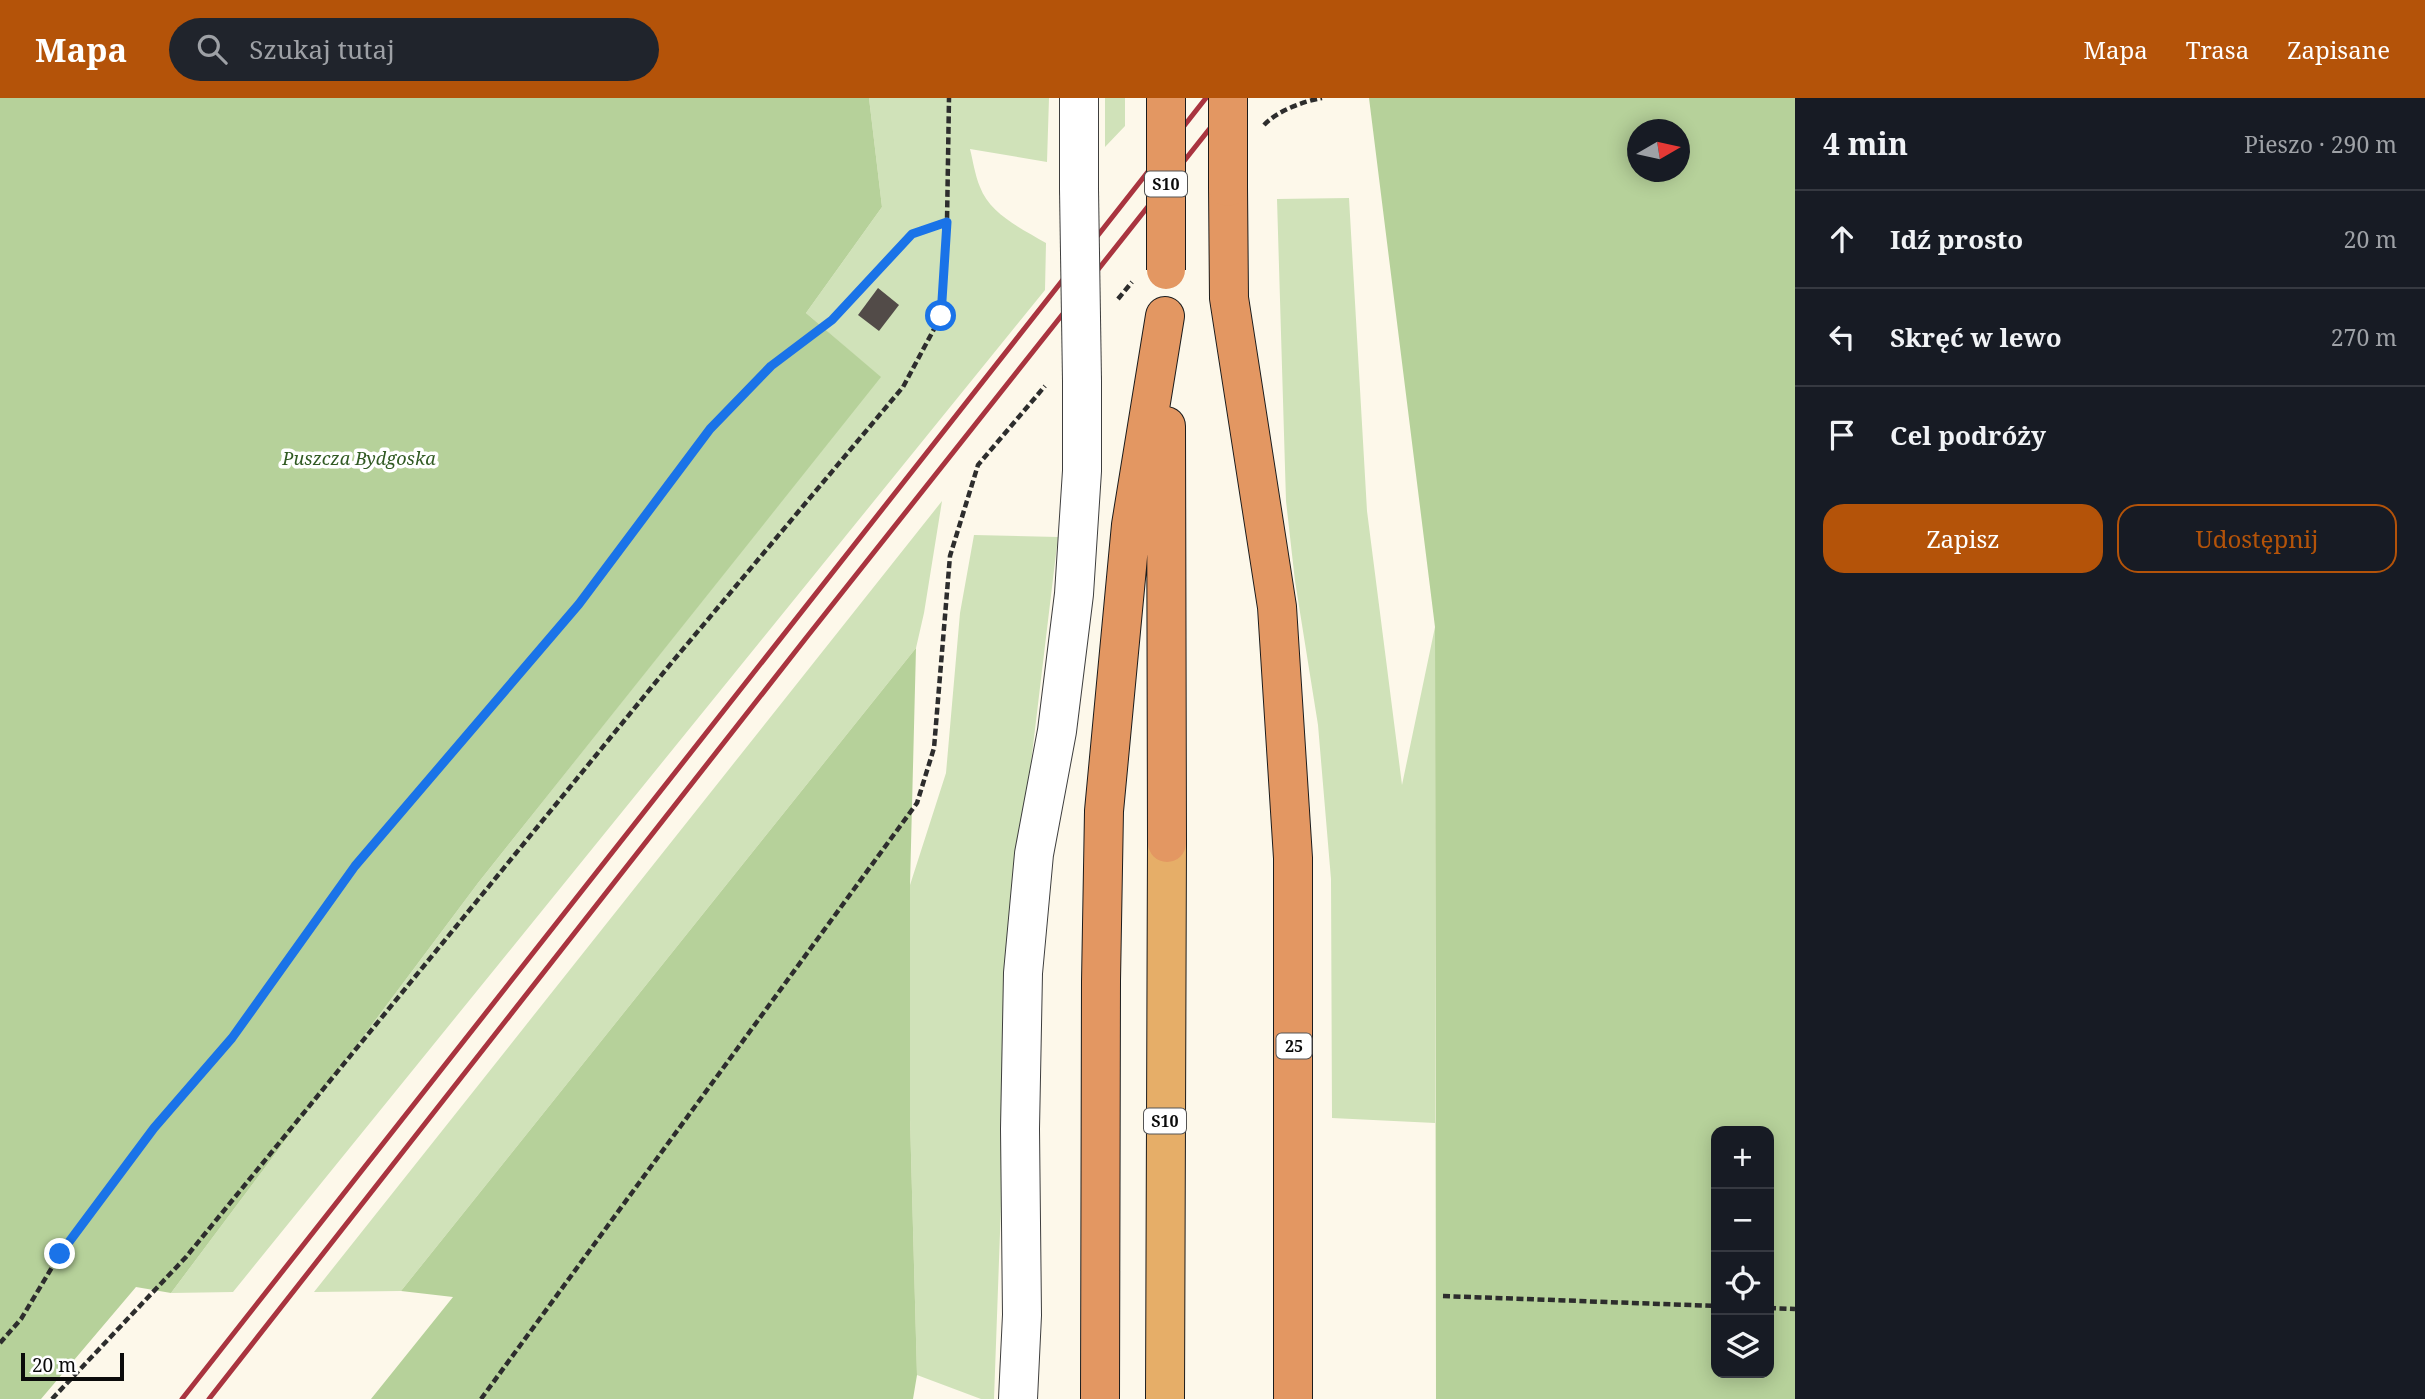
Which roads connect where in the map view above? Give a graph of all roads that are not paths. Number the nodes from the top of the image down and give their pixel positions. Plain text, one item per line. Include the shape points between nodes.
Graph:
1 (1079, 98) edge
2 (1166, 98) edge
3 (1228, 98) edge
4 (1165, 316) junction
5 (1018, 1399) edge
6 (1100, 1399) edge
7 (1165, 1399) edge
8 (1293, 1399) edge

1 - 5 street, bridge via 1082,471 1074,594 1057,731 1034,854 1023,973
2 - 4 highway, S10, bridge
3 - 8 highway, 25, bridge via 1229,298 1277,607 1294,871
4 - 6 highway via 1130,525 1104,811
4 - 7 highway, S10

